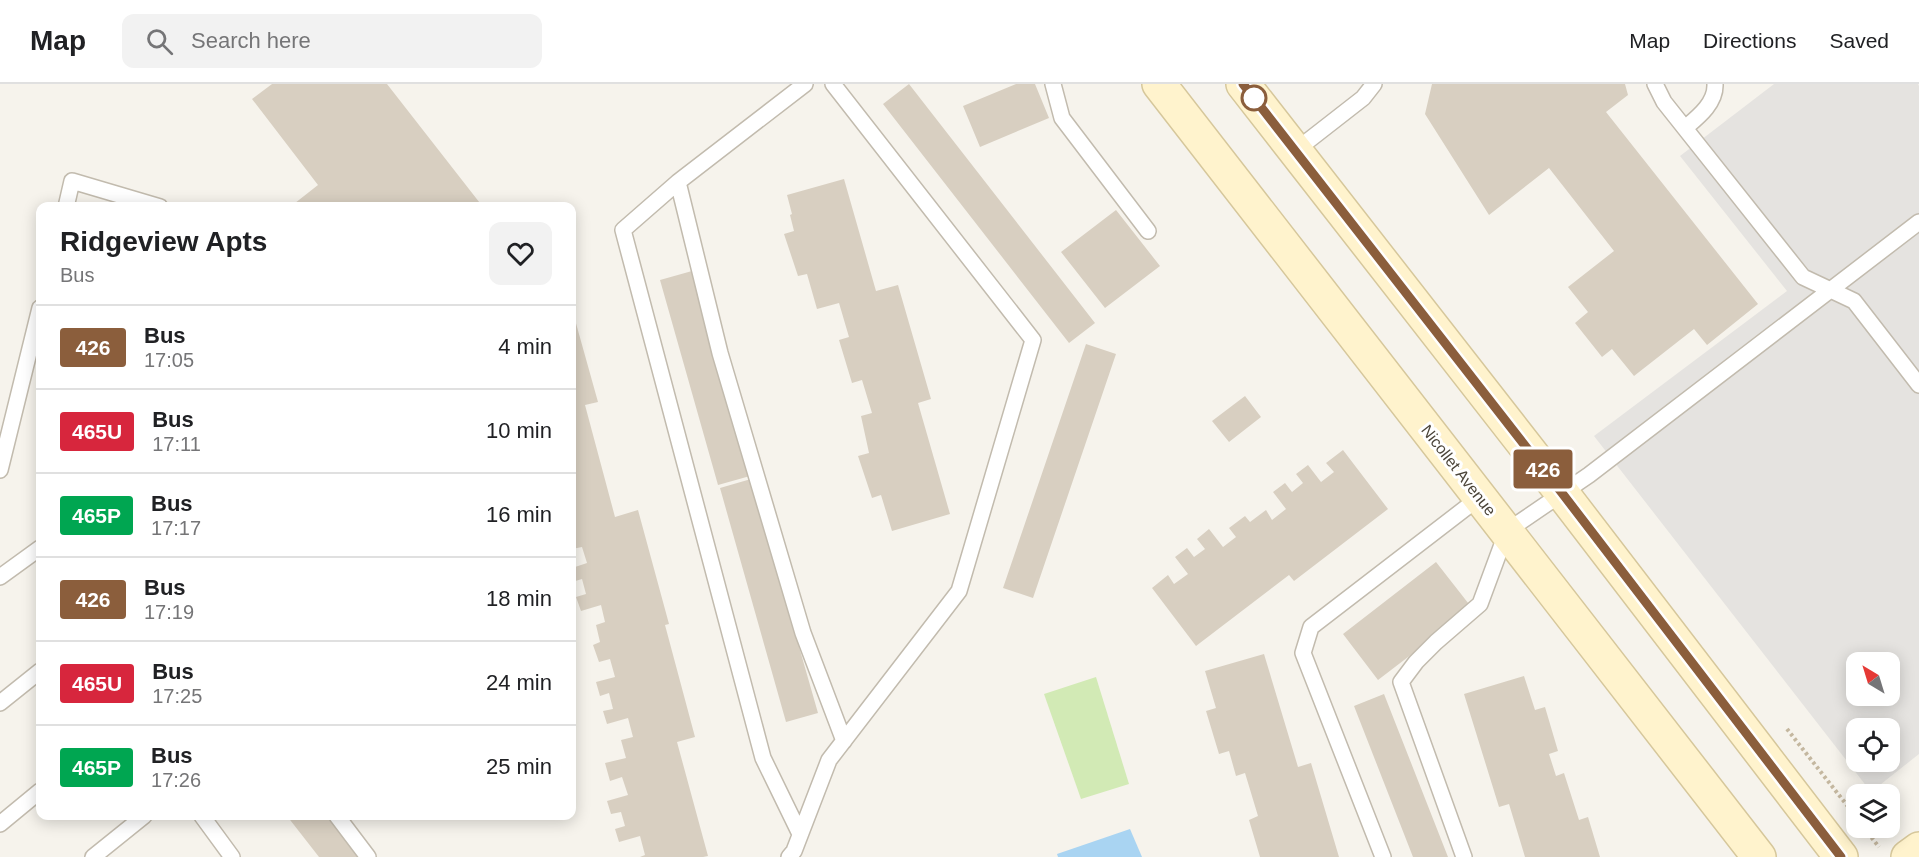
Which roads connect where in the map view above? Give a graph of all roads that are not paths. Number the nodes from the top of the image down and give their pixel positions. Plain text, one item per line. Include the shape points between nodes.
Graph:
1 (805, 84) edge
2 (833, 84) edge
3 (1053, 84) edge
4 (1159, 84) edge
5 (1243, 84) edge
6 (1374, 84) edge
7 (1655, 84) edge
8 (1715, 84) edge
9 (1685, 128) junction
10 (1295, 151) junction
11 (678, 182) junction
12 (67, 202) edge
13 (143, 202) edge
14 (1919, 222) edge
15 (1148, 231) dead end
16 (1829, 290) junction
17 (36, 324) edge
18 (1919, 385) edge
19 (0, 470) edge
20 (1562, 493) junction
21 (1480, 497) junction
22 (1507, 531) junction
23 (36, 551) edge
24 (0, 577) edge
25 (36, 674) edge
26 (0, 703) edge
27 (844, 741) junction
28 (36, 794) edge
29 (139, 820) edge
30 (205, 820) edge
31 (341, 820) edge
32 (0, 824) edge
33 (800, 834) junction
34 (1919, 849) edge
35 (1895, 853) edge
36 (93, 857) edge
37 (232, 857) edge
38 (368, 857) edge
39 (789, 857) edge
40 (1383, 857) edge
41 (1464, 857) edge
42 (1760, 857) edge
43 (1841, 857) edge

1 - 11 lane
2 - 27 lane via 1033,340 959,591
3 - 15 lane via 1062,118
4 - 21 main road, Nicollet Avenue
5 - 10 main road
6 - 10 lane via 1363,98
7 - 9 lane
8 - 9 lane via 1715,93 1703,113
9 - 16 lane via 1803,277
10 - 20 main road
11 - 27 lane via 720,353 800,622
11 - 33 lane via 622,230 763,758
12 - 13 lane via 72,181
14 - 16 lane
16 - 18 lane via 1854,301
16 - 20 lane
17 - 19 lane
20 - 22 lane
20 - 43 main road
21 - 22 main road, Nicollet Avenue
21 - 40 lane via 1311,627 1303,653
22 - 41 lane via 1480,604 1436,642 1401,682
22 - 42 main road, Nicollet Avenue
23 - 24 lane
25 - 26 lane
27 - 33 lane via 829,760
28 - 32 lane
29 - 36 lane
30 - 37 lane
31 - 38 lane
33 - 39 lane
34 - 35 main road

